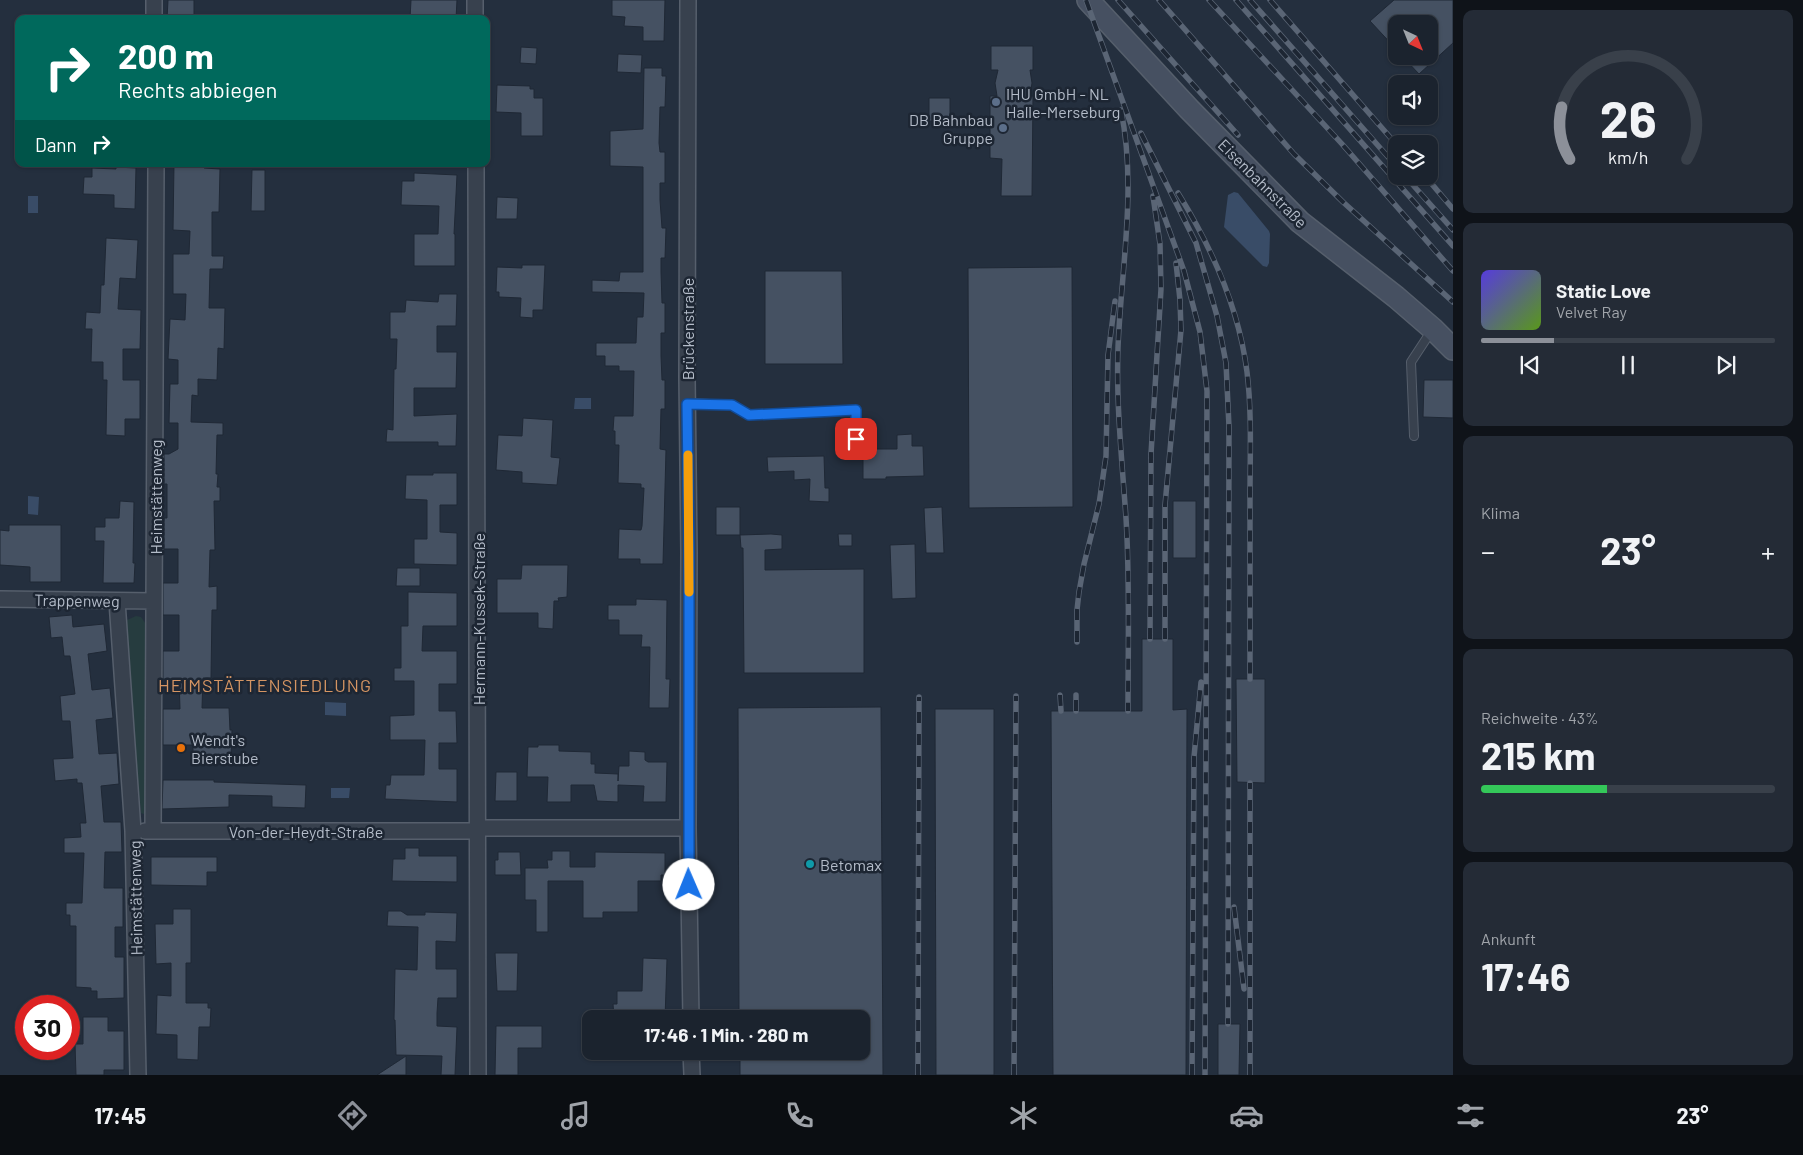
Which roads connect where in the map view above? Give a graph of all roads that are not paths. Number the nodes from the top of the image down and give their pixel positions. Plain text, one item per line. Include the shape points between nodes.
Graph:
1 (154, 0) edge
2 (475, 0) edge
3 (688, 0) edge
4 (1088, 0) edge
5 (154, 15) edge
6 (475, 15) edge
7 (156, 167) edge
8 (476, 167) edge
9 (1433, 329) junction
10 (1453, 349) edge
11 (687, 404) junction
12 (1414, 436) dead end
13 (857, 454) dead end
14 (0, 599) edge
15 (117, 601) junction
16 (154, 601) junction
17 (688, 828) junction
18 (478, 830) junction
19 (133, 831) junction
20 (153, 831) junction
21 (691, 1010) edge
22 (691, 1060) edge
23 (138, 1075) edge
24 (478, 1075) edge
25 (692, 1075) edge

1 - 5 street
2 - 6 street
3 - 11 street, Brückenstraße
4 - 9 street, Eisenbahnstraße via 1300,222
7 - 16 street, Heimstättenweg
8 - 18 street, Hermann-Kussek-Straße
9 - 10 street, Eisenbahnstraße
9 - 12 lane via 1411,362
11 - 13 lane via 732,405 749,415 856,410
11 - 17 street, Brückenstraße
14 - 15 street, Trappenweg
15 - 16 street, Trappenweg
15 - 19 street, Heimstättenweg
16 - 20 street, Heimstättenweg
17 - 18 street, Von-der-Heydt-Straße
17 - 21 street, Brückenstraße
18 - 20 street, Von-der-Heydt-Straße
18 - 24 street, Hermann-Kussek-Straße
19 - 20 street, Von-der-Heydt-Straße
19 - 23 street, Heimstättenweg
22 - 25 street

